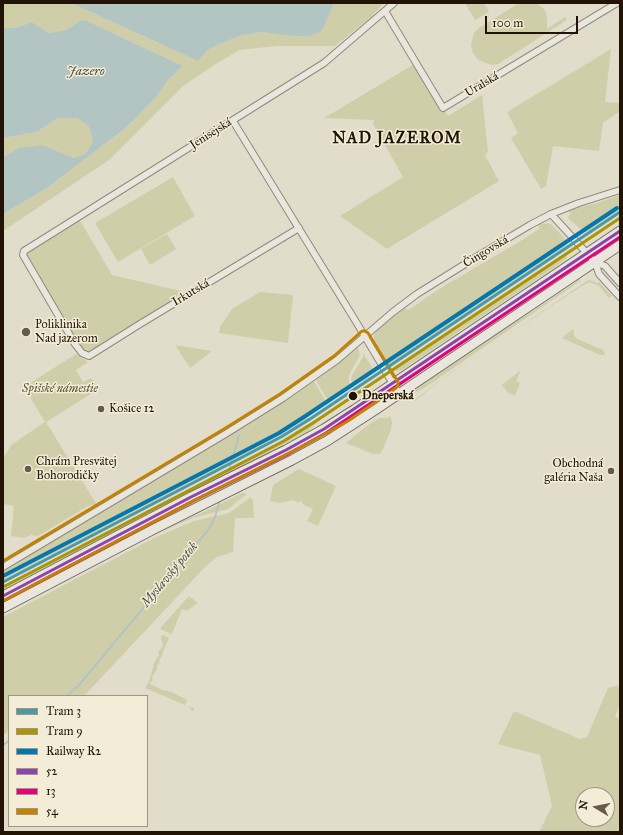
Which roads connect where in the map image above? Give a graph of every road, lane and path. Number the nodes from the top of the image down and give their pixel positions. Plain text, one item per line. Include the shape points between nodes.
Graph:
1 (394, 3) edge
2 (617, 3) edge
3 (385, 11) junction
4 (233, 121) junction
5 (620, 190) edge
6 (552, 214) junction
7 (299, 228) junction
8 (620, 231) edge
9 (620, 245) edge
10 (587, 253) junction
11 (595, 262) junction
12 (620, 282) edge
13 (620, 297) edge
14 (364, 336) junction
15 (83, 354) joint
16 (393, 384) junction
17 (398, 394) junction
18 (3, 567) edge
19 (3, 596) edge
20 (3, 608) edge

1 - 3 street, Jenisejská
2 - 3 street, Uralská via 443,108
3 - 4 street, Jenisejská via 324,63
4 - 7 street
4 - 15 street, Jenisejská via 24,252 23,255
5 - 6 street, Čingovská
6 - 10 street
6 - 14 street, Čingovská via 417,294
7 - 14 street
7 - 15 street, Irkutská via 91,355
8 - 10 main road
9 - 11 main road
10 - 11 street
10 - 16 main road
11 - 12 street via 605,266
11 - 13 street via 599,274
11 - 17 main road
14 - 16 street
14 - 18 street, Čingovská via 337,360 283,398
16 - 17 street
16 - 19 main road via 324,429 291,447
17 - 20 main road via 327,441

